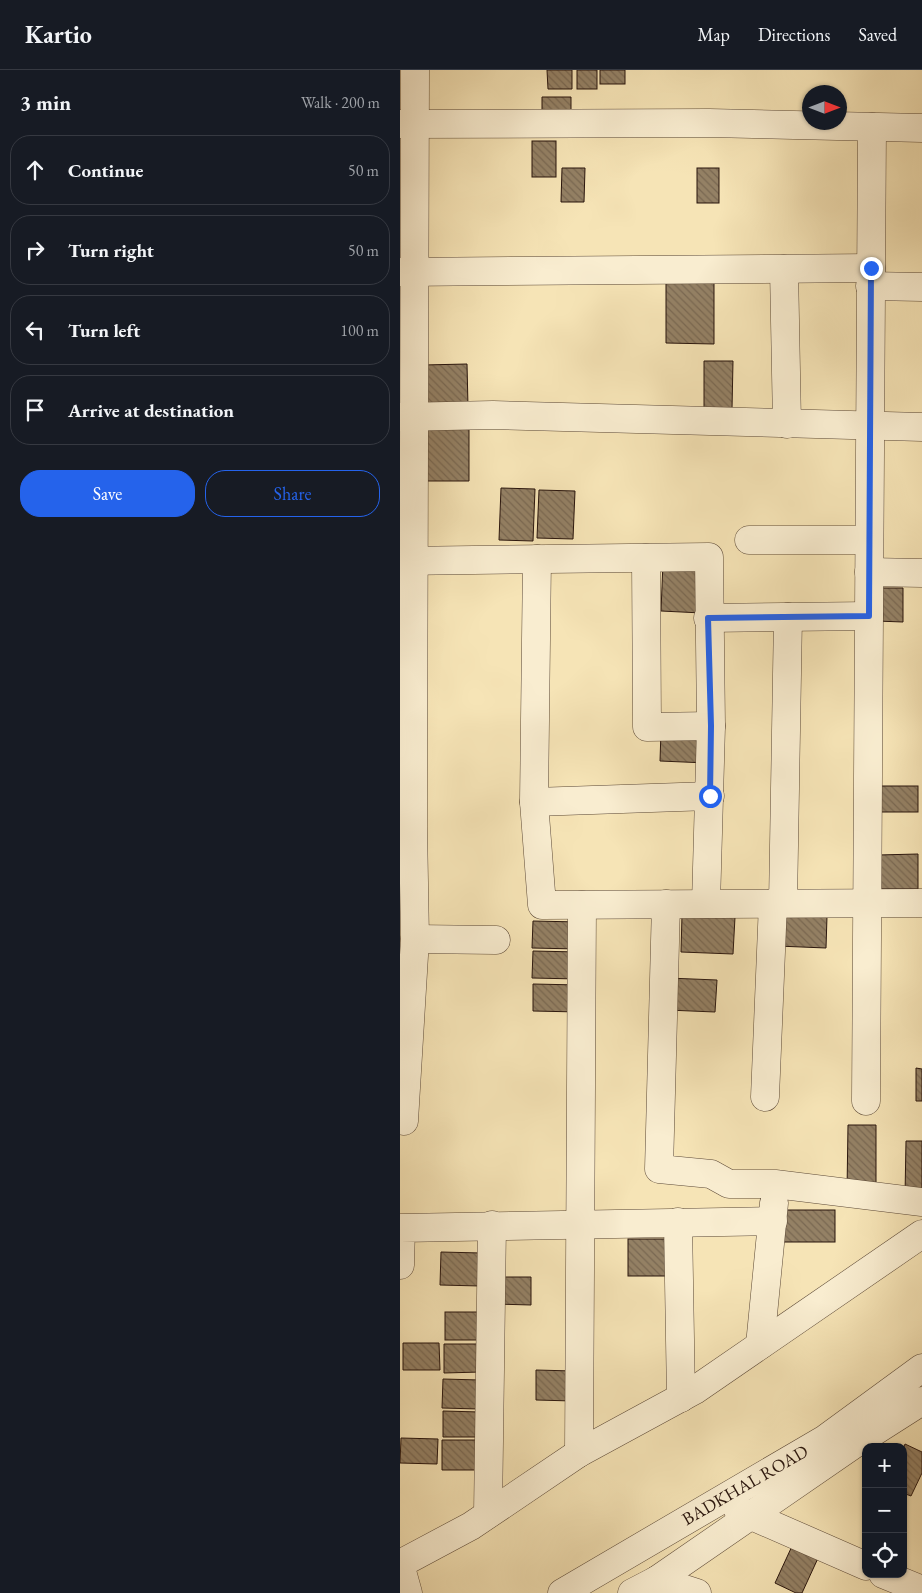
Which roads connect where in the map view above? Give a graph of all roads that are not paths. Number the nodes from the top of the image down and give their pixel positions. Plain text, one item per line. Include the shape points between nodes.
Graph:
1 (415, 70) edge
2 (407, 124) edge
3 (872, 127) junction
4 (922, 128) edge
5 (784, 269) junction
6 (408, 272) edge
7 (871, 277) junction
8 (922, 286) edge
9 (408, 417) edge
10 (786, 424) junction
11 (869, 426) junction
12 (922, 427) edge
13 (748, 540) dead end
14 (869, 540) junction
15 (646, 558) junction
16 (537, 559) junction
17 (407, 561) edge
18 (869, 572) junction
19 (922, 573) edge
20 (869, 616) junction
21 (788, 617) junction
22 (708, 618) junction
23 (711, 726) junction
24 (710, 796) junction
25 (534, 802) junction
26 (868, 902) junction
27 (778, 903) junction
28 (922, 903) edge
29 (666, 904) junction
30 (706, 904) junction
31 (582, 905) junction
32 (415, 939) junction
33 (496, 940) dead end
34 (765, 1097) dead end
35 (866, 1101) dead end
36 (404, 1121) dead end
37 (775, 1184) junction
38 (922, 1202) edge
39 (773, 1221) junction
40 (678, 1222) junction
41 (580, 1223) junction
42 (492, 1225) junction
43 (922, 1234) edge
44 (400, 1265) edge
45 (760, 1345) junction
46 (922, 1368) edge
47 (681, 1398) junction
48 (922, 1401) edge
49 (579, 1453) junction
50 (718, 1501) junction
51 (488, 1514) junction
52 (752, 1516) junction
53 (400, 1564) edge
54 (862, 1564) edge
55 (657, 1580) junction
56 (888, 1582) edge
57 (922, 1590) edge
58 (408, 1593) edge
59 (562, 1593) edge
60 (632, 1593) edge
61 (697, 1593) edge

1 - 2 street
2 - 3 street via 709,122
2 - 6 street
3 - 4 street
3 - 7 street
5 - 6 street
5 - 7 street
5 - 10 street
6 - 9 street
7 - 8 street
7 - 11 street
9 - 10 street via 493,415
9 - 17 street
10 - 11 street
11 - 12 street
11 - 14 street
13 - 14 street
14 - 18 street
15 - 16 street
15 - 22 street via 708,557
15 - 23 street via 647,727
16 - 17 street
16 - 25 street
17 - 32 street
18 - 19 street
18 - 20 street
20 - 21 street
20 - 26 street
21 - 22 street
21 - 27 street
22 - 23 street
23 - 24 street
24 - 25 street
24 - 30 street
25 - 31 street via 542,905
26 - 27 street
26 - 28 street
26 - 35 street
27 - 30 street
27 - 34 street
29 - 30 street
29 - 31 street
29 - 37 street via 659,1169 711,1174 728,1184
31 - 41 street
32 - 33 street
32 - 36 street
37 - 38 street
37 - 39 street
39 - 40 street
39 - 45 street
40 - 41 street
40 - 47 street
41 - 42 street
41 - 49 street
42 - 44 street via 401,1228
42 - 51 street
43 - 45 street
45 - 47 street
46 - 50 street, BADKHAL ROAD via 825,1439
47 - 49 street
48 - 52 street, BADKHAL ROAD
49 - 51 street
50 - 52 street
50 - 59 street, BADKHAL ROAD
51 - 53 street
52 - 54 street
52 - 55 street, BADKHAL ROAD
53 - 58 street
55 - 60 street, BADKHAL ROAD
55 - 61 street
56 - 57 street

